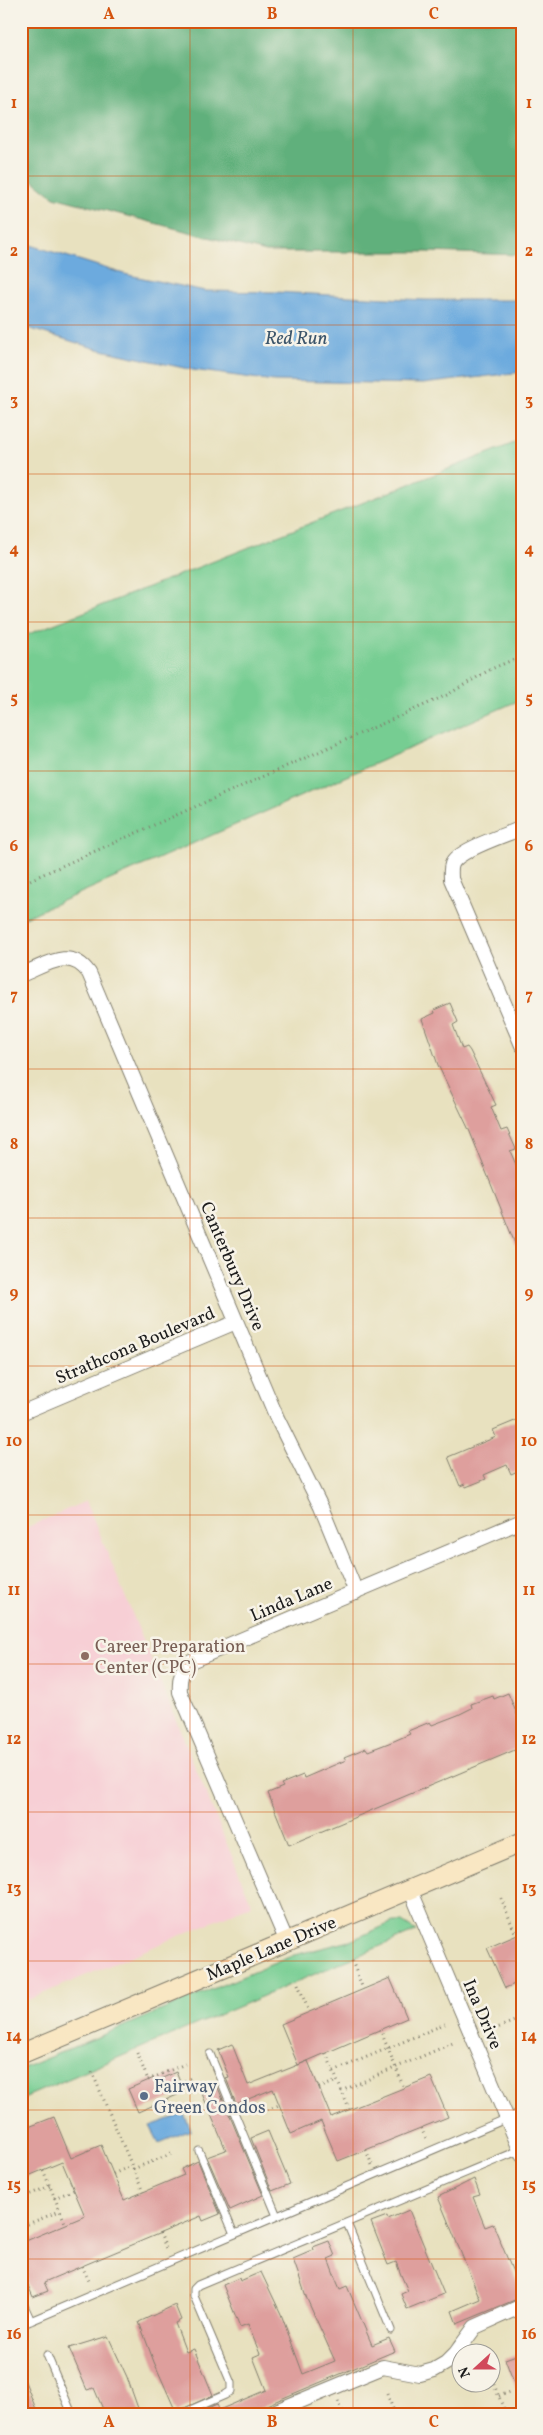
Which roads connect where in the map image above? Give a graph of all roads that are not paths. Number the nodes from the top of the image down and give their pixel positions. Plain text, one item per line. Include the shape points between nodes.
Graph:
1 (522, 828) edge
2 (21, 975) edge
3 (522, 1045) edge
4 (236, 1322) junction
5 (21, 1412) edge
6 (522, 1521) edge
7 (356, 1592) junction
8 (522, 1842) edge
9 (410, 1889) junction
10 (287, 1942) junction
11 (21, 2054) edge
12 (210, 2054) dead end
13 (522, 2112) edge
14 (507, 2118) junction
15 (199, 2151) dead end
16 (521, 2152) edge
17 (278, 2216) junction
18 (347, 2223) junction
19 (234, 2234) junction
20 (21, 2299) edge
21 (522, 2306) edge
22 (31, 2321) junction
23 (21, 2325) edge
24 (391, 2330) dead end
25 (47, 2355) dead end
26 (72, 2414) edge
27 (181, 2414) edge
28 (269, 2414) edge

1 - 3 street via 461,854 452,864 451,879
2 - 4 street, Canterbury Drive via 63,958 73,958 82,963 89,973
4 - 5 street, Strathcona Boulevard
4 - 7 street, Canterbury Drive via 277,1418 321,1507
6 - 7 street, Linda Lane
7 - 10 street, Linda Lane via 191,1661 179,1680 180,1692
8 - 9 street, Maple Lane Drive
9 - 10 street, Maple Lane Drive
9 - 14 street, Ina Drive
10 - 11 street, Maple Lane Drive
12 - 17 lane
13 - 14 lane
14 - 16 street, Ina Drive
14 - 17 lane
15 - 19 lane
16 - 18 lane
17 - 19 lane
18 - 24 lane
18 - 27 lane via 198,2284 194,2296 231,2390
19 - 22 lane
20 - 22 lane
21 - 28 street via 475,2327 456,2352 434,2370 420,2374 383,2367
22 - 23 lane
25 - 26 lane

